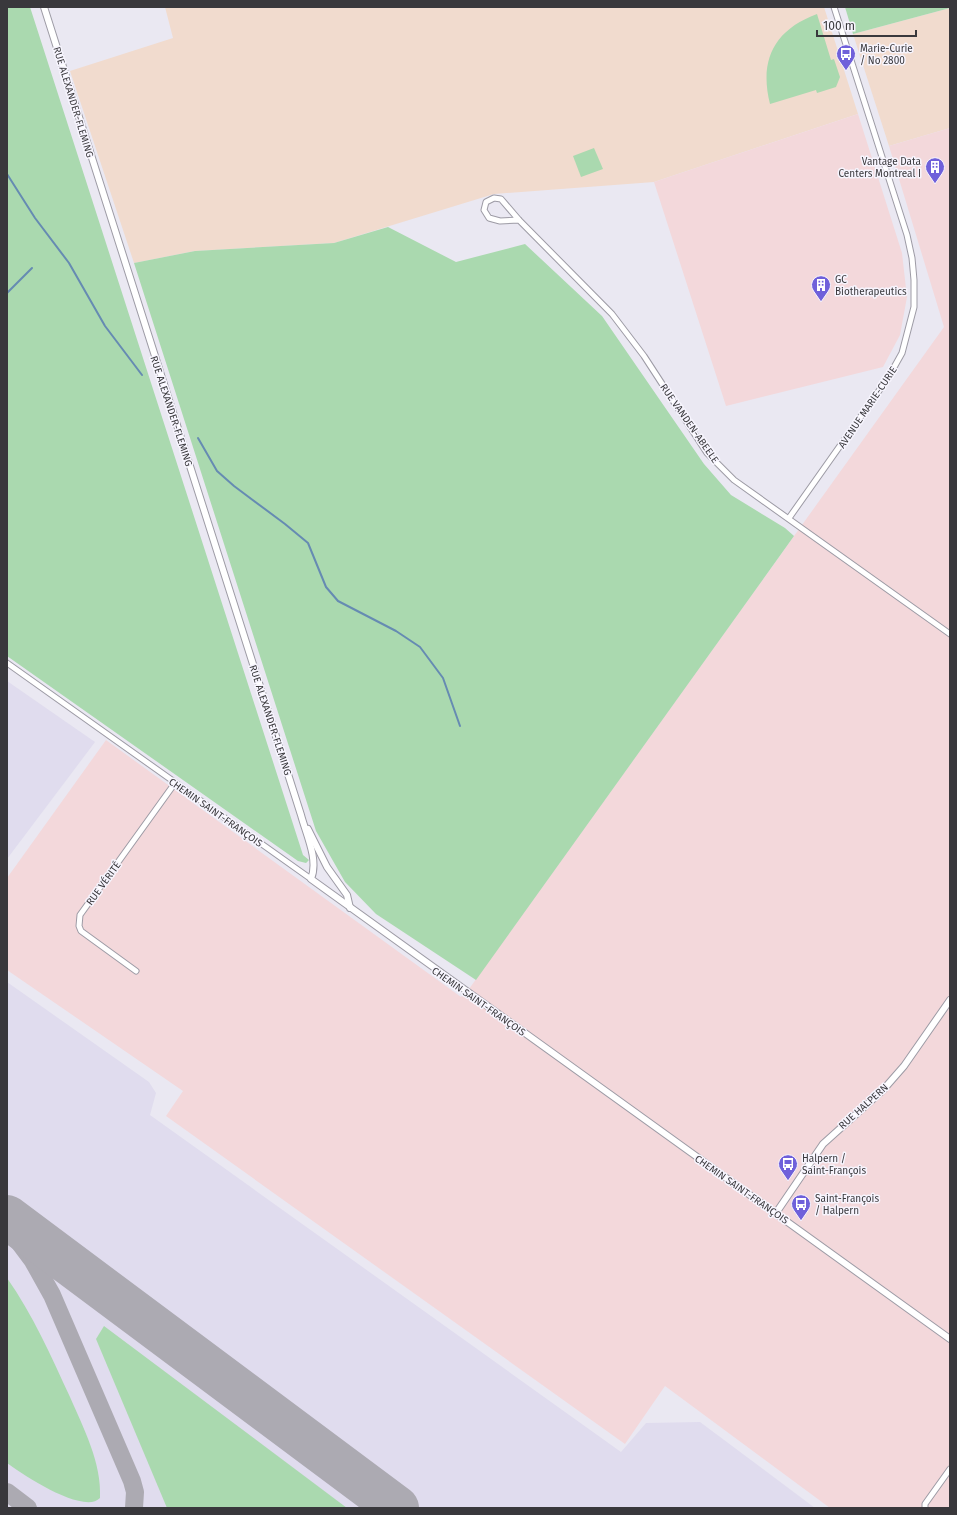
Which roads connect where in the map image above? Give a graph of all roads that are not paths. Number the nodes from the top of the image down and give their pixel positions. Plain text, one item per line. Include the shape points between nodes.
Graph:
1 (44, 7) edge
2 (834, 7) edge
3 (519, 220) junction
4 (789, 518) junction
5 (950, 634) edge
6 (7, 663) edge
7 (175, 784) junction
8 (301, 815) junction
9 (311, 879) junction
10 (350, 908) junction
11 (136, 971) dead end
12 (950, 1000) edge
13 (776, 1213) junction
14 (950, 1339) edge
15 (950, 1469) edge
16 (925, 1508) edge

1 - 8 street, RUE ALEXANDER-FLEMING
2 - 4 street, AVENUE MARIE-CURIE via 907,235 914,280 914,307 902,353 888,378
3 - 3 street, RUE VANDEN-ABEELE via 501,199 494,198 484,206 489,218 500,221
3 - 4 street, RUE VANDEN-ABEELE via 612,314 644,356 707,453 734,480
4 - 5 street, RUE VANDEN-ABEELE
6 - 7 street, CHEMIN SAINT-FRANÇOIS
7 - 9 street, CHEMIN SAINT-FRANÇOIS
7 - 11 street, RUE VÉRITÉ via 78,920 81,931
8 - 9 street, RUE ALEXANDER-FLEMING via 313,861
8 - 10 street, RUE ALEXANDER-FLEMING via 327,867 347,895
9 - 10 street, CHEMIN SAINT-FRANÇOIS
10 - 13 street, CHEMIN SAINT-FRANÇOIS
12 - 13 street, RUE HALPERN via 904,1066 882,1090 823,1144
13 - 14 street, CHEMIN SAINT-FRANÇOIS
15 - 16 street via 925,1504

